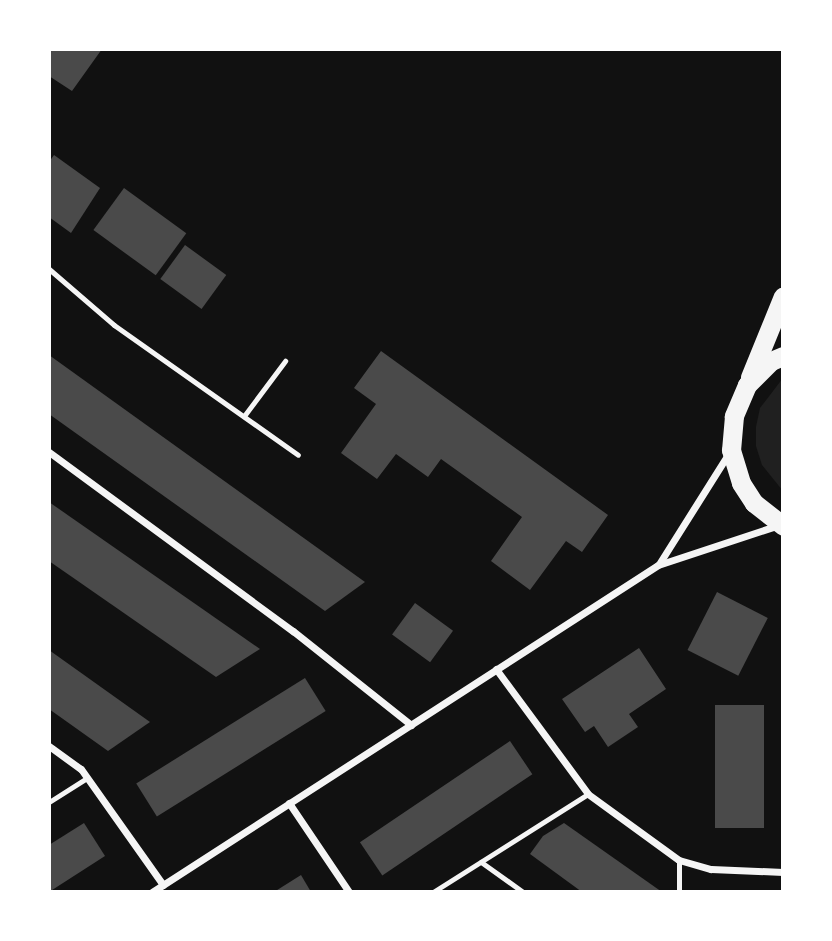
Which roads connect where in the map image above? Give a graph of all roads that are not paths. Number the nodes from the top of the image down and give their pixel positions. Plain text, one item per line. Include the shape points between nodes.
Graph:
1 (49, 269) edge
2 (783, 296) edge
3 (783, 356) edge
4 (285, 361) dead end
5 (747, 385) junction
6 (244, 416) junction
7 (731, 450) junction
8 (49, 452) edge
9 (298, 455) dead end
10 (782, 525) edge
11 (659, 565) junction
12 (496, 669) junction
13 (411, 725) junction
14 (49, 746) edge
15 (87, 778) junction
16 (588, 794) junction
17 (49, 803) edge
18 (289, 803) junction
19 (679, 860) junction
20 (481, 862) junction
21 (783, 872) edge
22 (163, 885) junction
23 (152, 892) edge
24 (349, 892) edge
25 (433, 892) edge
26 (523, 892) edge
27 (678, 892) edge

1 - 6 lane via 114,325
2 - 5 highway
3 - 5 highway via 771,360
4 - 6 lane
5 - 7 highway via 734,416
6 - 9 lane
7 - 10 highway via 741,483 754,503
7 - 11 street
8 - 13 street via 293,631
10 - 11 street
11 - 12 street
12 - 13 street
12 - 16 street
13 - 18 street
14 - 15 street
15 - 17 lane
15 - 22 street
16 - 19 street
16 - 20 lane
18 - 22 street
18 - 24 street
19 - 21 street via 711,870
19 - 27 lane
20 - 25 lane
20 - 26 lane
22 - 23 street

